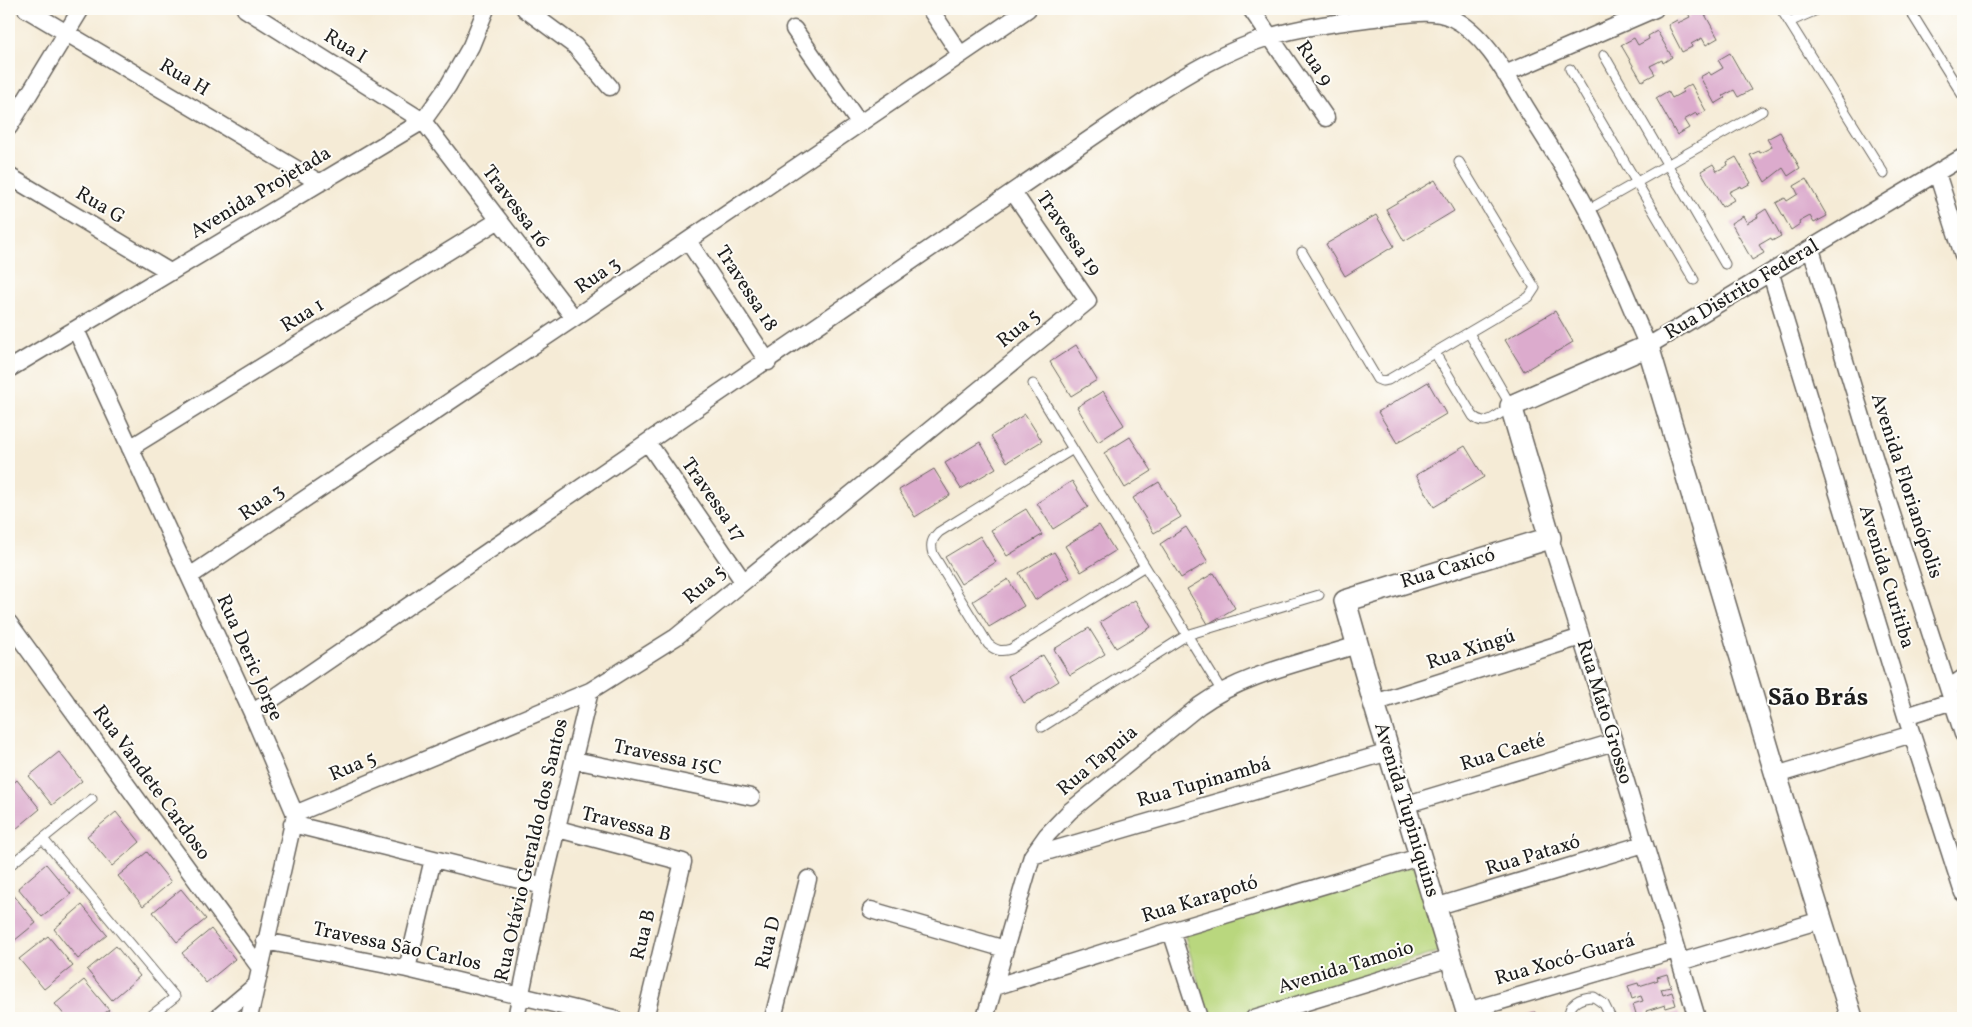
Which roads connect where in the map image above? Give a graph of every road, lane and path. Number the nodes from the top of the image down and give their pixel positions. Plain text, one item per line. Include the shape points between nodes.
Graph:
1 (26, 9) edge
2 (81, 9) edge
3 (245, 9) edge
4 (525, 9) edge
5 (930, 9) edge
6 (1028, 9) edge
7 (1251, 9) edge
8 (1655, 9) edge
9 (1781, 9) edge
10 (1819, 9) edge
11 (1909, 9) edge
12 (480, 11) edge
13 (1433, 11) edge
14 (1790, 22) junction
15 (794, 29) dead end
16 (67, 33) junction
17 (1270, 36) junction
18 (960, 54) junction
19 (1604, 56) dead end
20 (1570, 69) dead end
21 (1505, 74) junction
22 (610, 87) dead end
23 (1963, 96) edge
24 (1762, 111) dead end
25 (1326, 118) dead end
26 (423, 121) junction
27 (859, 123) junction
28 (9, 127) edge
29 (1963, 157) edge
30 (1459, 162) dead end
31 (1669, 164) junction
32 (1937, 173) junction
33 (1884, 174) dead end
34 (9, 176) edge
35 (320, 183) junction
36 (1637, 183) junction
37 (1013, 192) junction
38 (1588, 210) junction
39 (499, 220) junction
40 (688, 241) junction
41 (1811, 249) junction
42 (1302, 252) dead end
43 (1963, 255) edge
44 (1725, 264) dead end
45 (170, 272) junction
46 (1771, 274) junction
47 (1694, 280) dead end
48 (1088, 301) joint
49 (574, 318) junction
50 (76, 330) junction
51 (1469, 333) junction
52 (1648, 346) junction
53 (1435, 353) junction
54 (768, 362) junction
55 (9, 369) edge
56 (1033, 384) dead end
57 (1511, 406) junction
58 (648, 443) junction
59 (130, 448) junction
60 (1073, 449) junction
61 (1550, 538) junction
62 (1144, 566) junction
63 (190, 576) junction
64 (743, 581) junction
65 (1319, 595) dead end
66 (1346, 601) joint
67 (9, 623) edge
68 (1187, 635) junction
69 (1581, 637) junction
70 (1356, 645) junction
71 (1963, 678) edge
72 (1219, 688) junction
73 (590, 691) junction
74 (1951, 694) junction
75 (1374, 703) junction
76 (252, 713) junction
77 (1906, 716) junction
78 (1042, 728) dead end
79 (1912, 734) junction
80 (1963, 734) edge
81 (1614, 742) junction
82 (1389, 752) junction
83 (574, 760) junction
84 (1776, 775) junction
85 (752, 797) dead end
86 (92, 799) dead end
87 (1404, 805) junction
88 (294, 819) junction
89 (558, 829) junction
90 (43, 839) junction
91 (1644, 844) junction
92 (1032, 856) junction
93 (1419, 857) junction
94 (432, 859) junction
95 (683, 862) joint
96 (9, 866) edge
97 (808, 879) dead end
98 (543, 886) junction
99 (1963, 893) edge
100 (1435, 907) junction
101 (871, 910) dead end
102 (1821, 920) junction
103 (1171, 931) junction
104 (265, 940) junction
105 (1005, 949) junction
106 (1678, 956) junction
107 (1451, 958) junction
108 (260, 968) junction
109 (407, 968) junction
110 (256, 984) junction
111 (994, 987) junction
112 (521, 996) junction
113 (1468, 1014) edge
114 (148, 1018) edge
115 (217, 1018) edge
116 (249, 1018) edge
117 (516, 1018) edge
118 (613, 1018) edge
119 (645, 1018) edge
120 (773, 1018) edge
121 (985, 1018) edge
122 (1198, 1018) edge
123 (1254, 1018) edge
124 (1569, 1018) edge
125 (1611, 1018) edge
126 (1697, 1018) edge
127 (1852, 1018) edge

1 - 16 street, Rua H
2 - 16 street
3 - 26 street, Rua I
4 - 22 street via 575,46
5 - 18 street
6 - 18 street, Rua 3
7 - 17 street, Rua 9
8 - 21 street
9 - 14 lane
10 - 14 lane
11 - 23 lane
12 - 26 street, Avenida Projetada via 471,46
13 - 17 street
13 - 21 street via 1465,27
14 - 33 lane
15 - 27 street
16 - 28 street
16 - 35 street, Rua H
17 - 25 street, Rua 9
17 - 37 street via 1183,77
18 - 27 street, Rua 3
19 - 31 lane
20 - 36 lane
21 - 38 street
24 - 31 lane
26 - 35 street, Avenida Projetada
26 - 39 street, Travessa 16
27 - 40 street, Rua 3
29 - 32 street, Rua Distrito Federal
30 - 51 lane via 1535,288 1529,297
31 - 36 lane
31 - 44 lane
32 - 41 street, Rua Distrito Federal
32 - 43 street
34 - 45 street, Rua G
35 - 45 street, Avenida Projetada
36 - 38 lane
36 - 47 lane
37 - 48 street, Travessa 19
37 - 54 street
38 - 52 street
39 - 49 street, Travessa 16
39 - 59 street, Rua 1
40 - 49 street, Rua 3
40 - 54 street, Travessa 18
41 - 46 street, Rua Distrito Federal
41 - 74 street, Avenida Florianópolis via 1886,496
42 - 53 lane via 1377,379 1388,380
45 - 50 street, Avenida Projetada
46 - 52 street, Rua Distrito Federal
46 - 77 street, Avenida Curitiba
48 - 64 street, Rua 5
49 - 63 street, Rua 3
50 - 55 street, Avenida Projetada
50 - 59 street, Rua Deric Jorge
51 - 53 lane
51 - 57 lane
52 - 57 street, Rua Distrito Federal
52 - 84 street
53 - 57 lane via 1478,421 1491,419
54 - 58 street
56 - 60 lane
57 - 61 street, Rua Mato Grosso
58 - 64 street, Travessa 17
58 - 76 street
59 - 63 street, Rua Deric Jorge
60 - 62 lane
60 - 62 lane via 939,532 933,538 933,554 988,644 1003,651
61 - 66 street, Rua Caxicó
61 - 69 street, Rua Mato Grosso
62 - 68 lane
63 - 76 street, Rua Deric Jorge
64 - 73 street, Rua 5 via 676,637
65 - 68 lane
66 - 70 street, Avenida Tupiniquins
67 - 108 street, Rua Vandete Cardoso
68 - 72 lane
68 - 78 lane
69 - 75 street, Rua Xingú
69 - 81 street, Rua Mato Grosso
70 - 72 street, Rua Tapuia
70 - 75 street, Avenida Tupiniquins
71 - 74 street
72 - 92 street, Rua Tapuia via 1070,811
73 - 83 street, Rua Otávio Geraldo dos Santos
73 - 88 street, Rua 5
74 - 77 street
74 - 80 street, Avenida Florianópolis
75 - 82 street, Avenida Tupiniquins
76 - 88 street, Rua Deric Jorge
77 - 79 street, Avenida Curitiba
79 - 84 street
79 - 99 street, Avenida Curitiba
81 - 87 street, Rua Caeté
81 - 91 street, Rua Mato Grosso
82 - 87 street, Avenida Tupiniquins
82 - 92 street, Rua Tupinambá
83 - 85 street, Travessa 15C
83 - 89 street, Rua Otávio Geraldo dos Santos
84 - 102 street
86 - 90 lane
87 - 93 street, Avenida Tupiniquins
88 - 94 street
88 - 104 street
89 - 95 street, Travessa B
89 - 98 street, Rua Otávio Geraldo dos Santos
90 - 96 lane
90 - 114 lane via 174,997
91 - 100 street, Rua Pataxó
91 - 106 street, Rua Mato Grosso
92 - 105 street, Rua Tapuia
93 - 100 street, Avenida Tupiniquins
93 - 103 street, Rua Karapotó
94 - 98 street
94 - 109 street
95 - 119 street, Rua B
97 - 120 street, Rua D
98 - 112 street, Rua Otávio Geraldo dos Santos
100 - 107 street, Avenida Tupiniquins
101 - 105 street
102 - 106 street, Rua Xocó-Guará
102 - 127 street
103 - 111 street, Rua Karapotó
103 - 122 street
104 - 108 street
104 - 109 street, Travessa São Carlos
105 - 111 street, Rua Tapuia
106 - 113 street, Rua Xocó-Guará
106 - 126 street, Rua Mato Grosso
107 - 113 street, Avenida Tupiniquins
107 - 123 street, Avenida Tamoio
108 - 110 street
109 - 112 street, Travessa São Carlos
110 - 115 street
110 - 116 street
111 - 121 street, Rua Tapuia
112 - 117 street, Rua Otávio Geraldo dos Santos
112 - 118 street, Travessa São Carlos
124 - 125 lane via 1569,1009 1574,1004 1594,997 1604,1004

